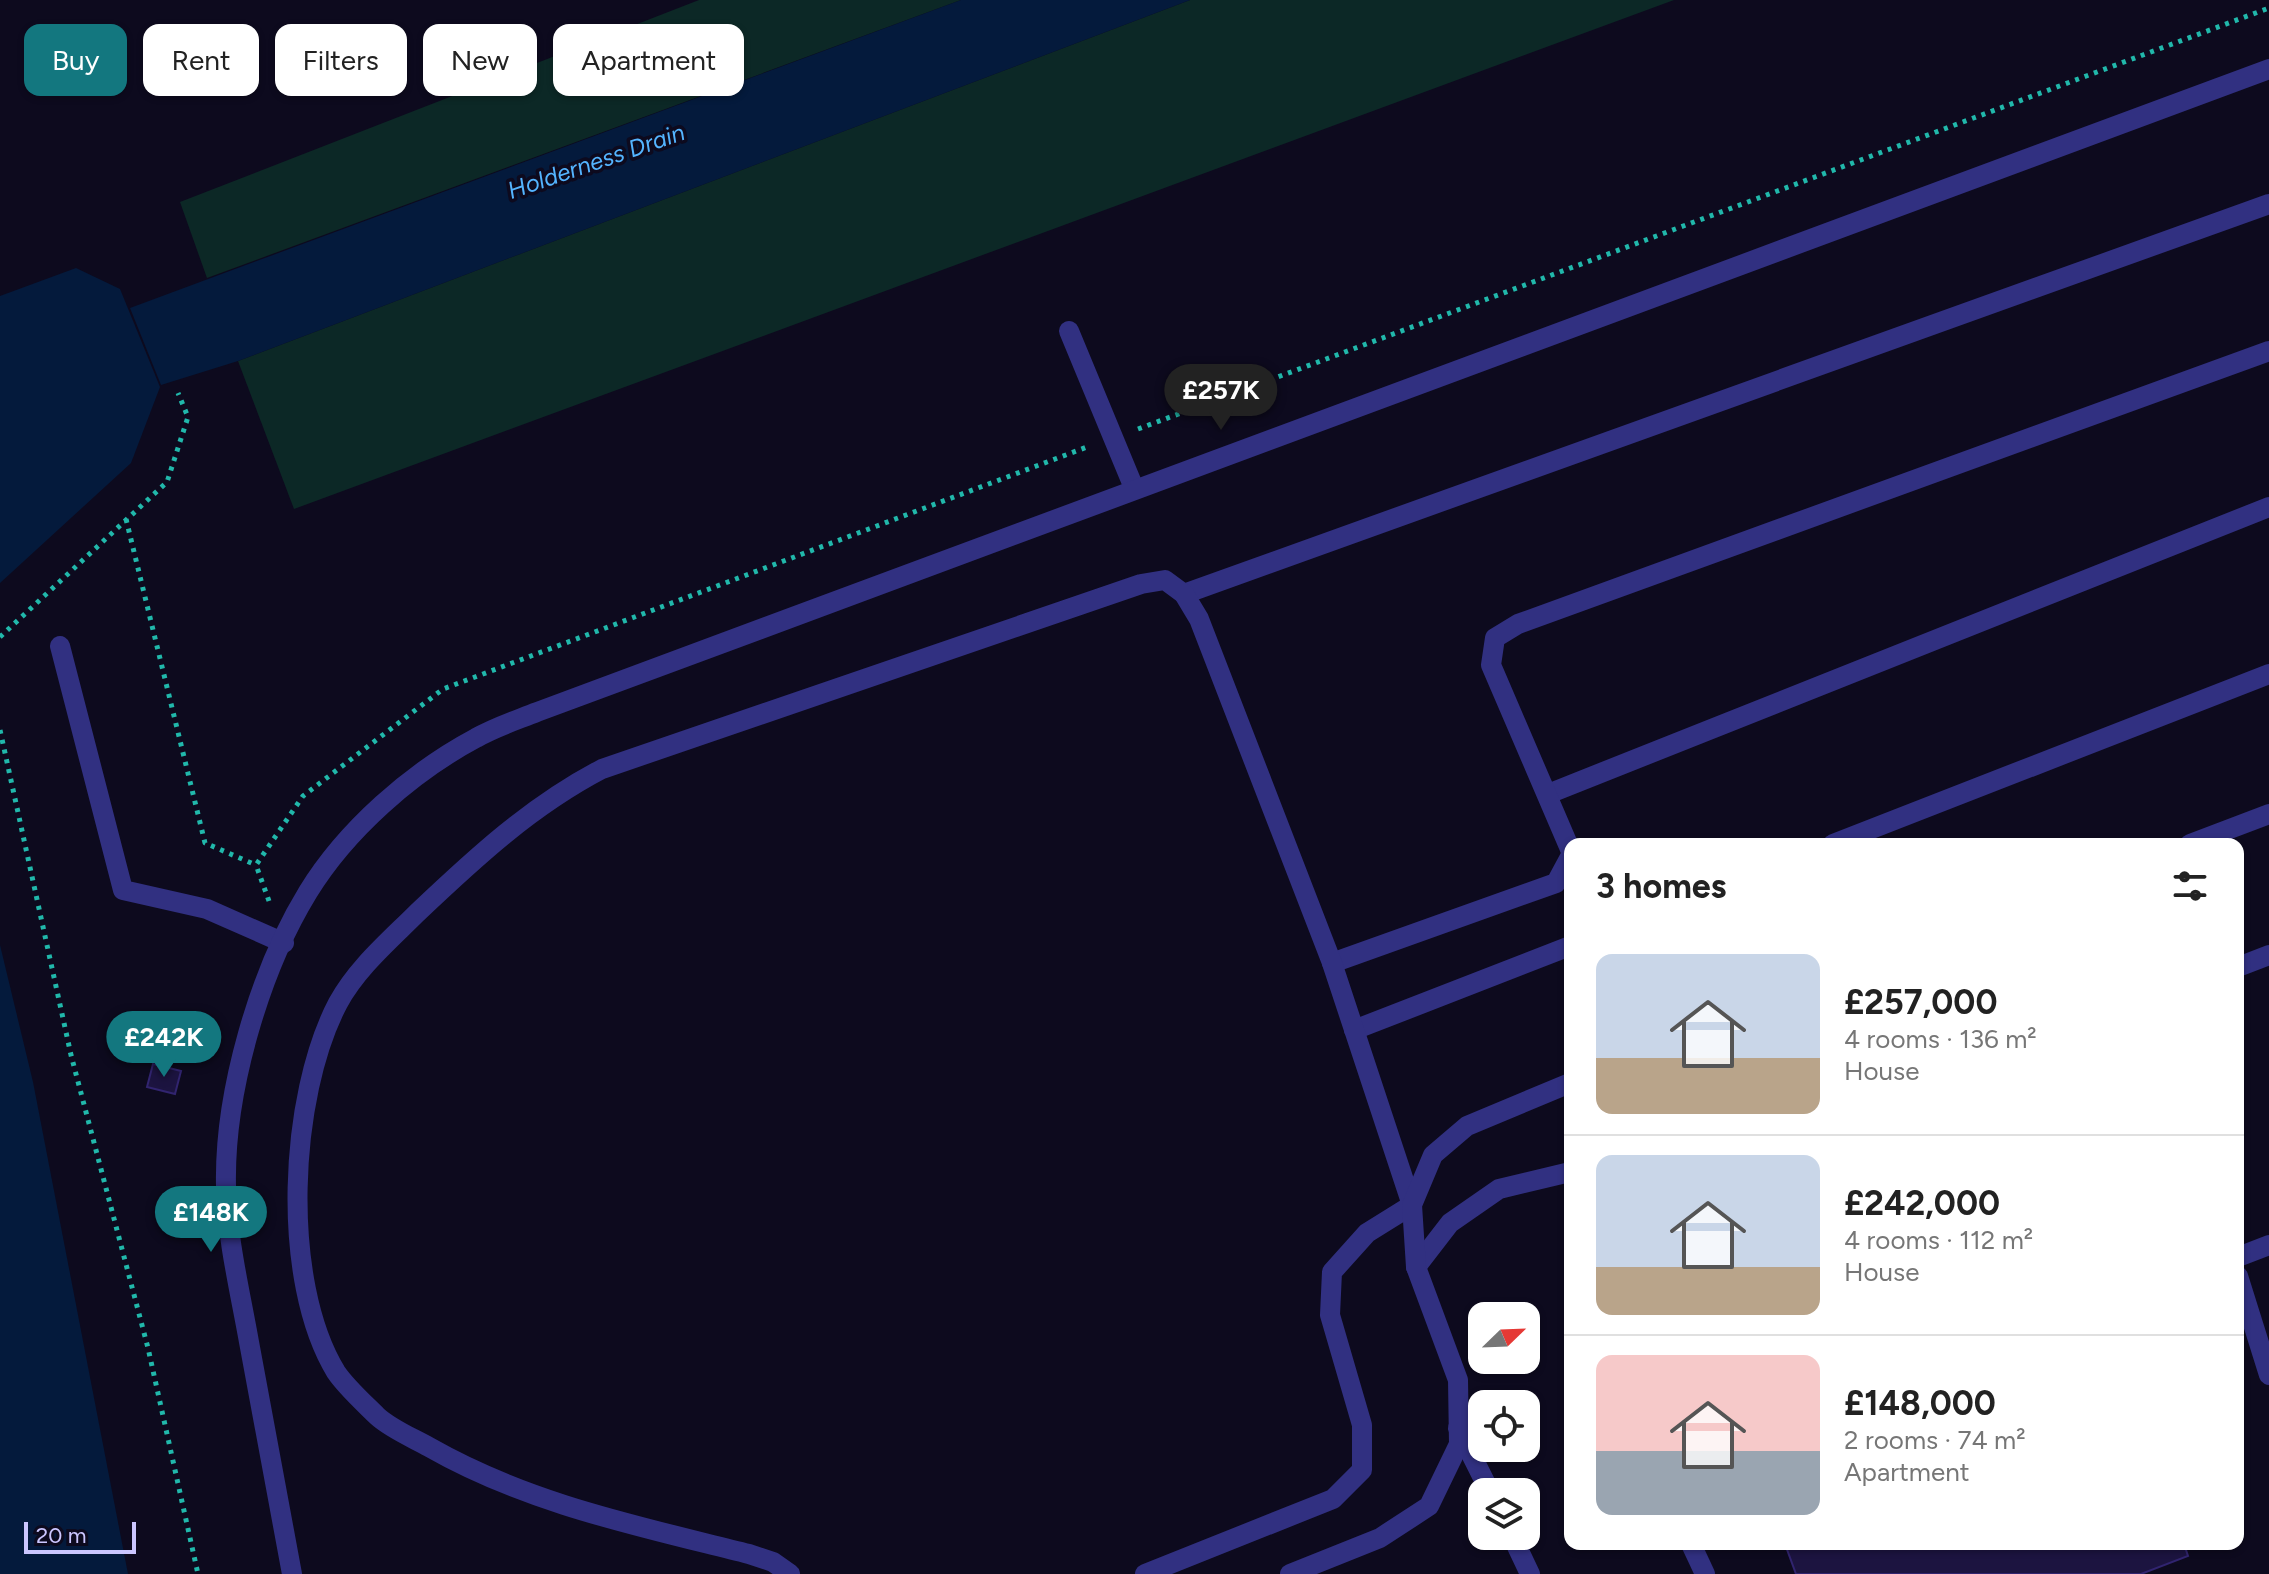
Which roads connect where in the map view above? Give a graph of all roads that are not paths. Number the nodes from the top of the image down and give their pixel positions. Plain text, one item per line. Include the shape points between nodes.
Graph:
1 (2269, 69) edge
2 (2269, 204) edge
3 (1069, 331) dead end
4 (2269, 351) edge
5 (1134, 488) junction
6 (2269, 507) edge
7 (1184, 594) junction
8 (60, 646) dead end
9 (2269, 674) edge
10 (1548, 794) junction
11 (2269, 814) edge
12 (1566, 838) edge
13 (1848, 838) edge
14 (2206, 838) edge
15 (1564, 868) edge
16 (284, 943) junction
17 (1564, 948) edge
18 (2269, 955) edge
19 (1332, 963) junction
20 (2244, 965) edge
21 (1354, 1030) junction
22 (1564, 1086) edge
23 (1564, 1173) edge
24 (1412, 1205) junction
25 (2269, 1245) edge
26 (2244, 1255) edge
27 (1416, 1267) junction
28 (2244, 1295) edge
29 (2269, 1375) edge
30 (1458, 1428) junction
31 (1483, 1478) edge
32 (1519, 1550) edge
33 (1694, 1550) edge
34 (292, 1574) edge
35 (790, 1574) edge
36 (1145, 1574) edge
37 (1290, 1574) edge
38 (1530, 1574) edge
39 (1705, 1574) edge

1 - 5 street
2 - 7 street
3 - 5 street
4 - 10 street via 1518,624 1495,638 1491,665
5 - 16 street via 476,738 382,806 344,846 308,892
6 - 10 street
7 - 19 street via 1199,619
7 - 35 street via 1165,580 1141,584 580,780 522,818 369,959 339,1001 318,1046 303,1127 295,1218 309,1308 337,1373 380,1419 502,1485 573,1510 749,1554
8 - 16 street via 123,890 207,909
9 - 13 street
10 - 12 street
11 - 14 street
15 - 19 street via 1556,883
16 - 34 street via 255,1008 238,1071 226,1186 234,1258
17 - 21 street
18 - 20 street
19 - 21 street
21 - 24 street
22 - 24 street via 1467,1126 1433,1155
23 - 27 street via 1499,1189 1450,1223
24 - 27 street
24 - 36 street via 1367,1233 1332,1272 1330,1315 1362,1425 1362,1470 1333,1499
25 - 26 street
27 - 30 street via 1458,1380
28 - 29 street
30 - 31 street
30 - 37 street via 1459,1444 1429,1506 1380,1538
32 - 38 street
33 - 39 street

